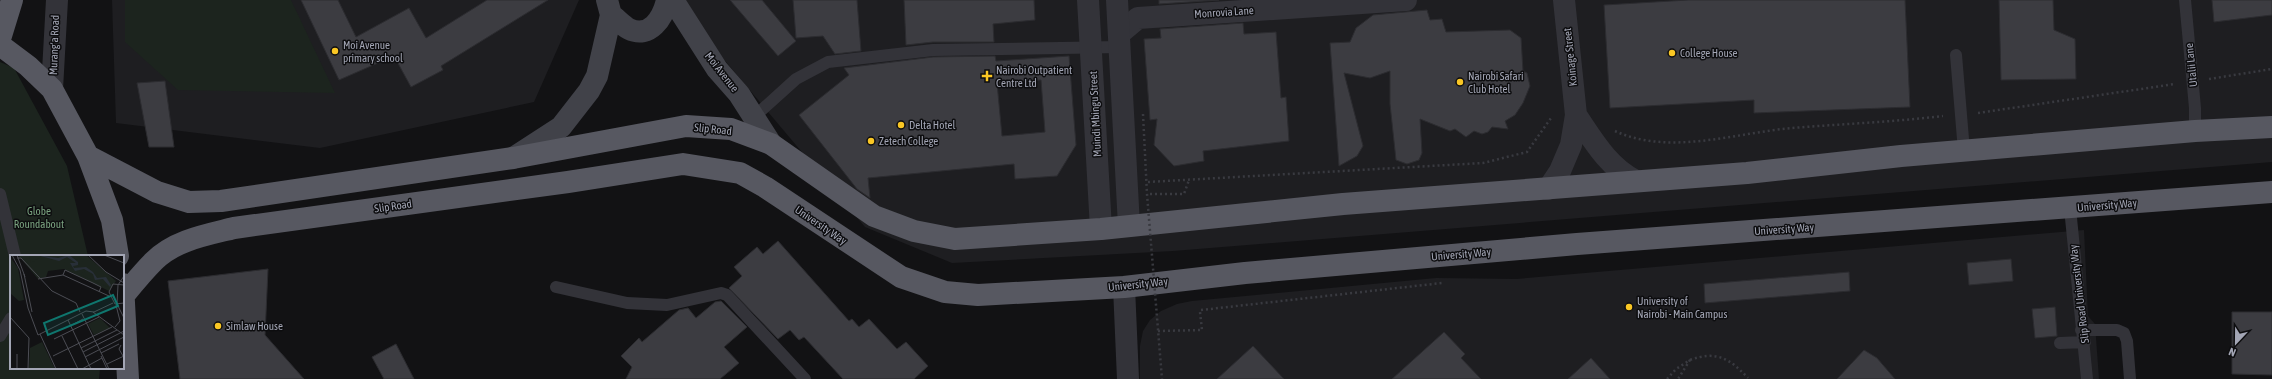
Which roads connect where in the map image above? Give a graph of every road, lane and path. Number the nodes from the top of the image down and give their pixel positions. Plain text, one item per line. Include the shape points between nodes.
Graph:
1 (12, 0) edge
2 (56, 0) edge
3 (667, 0) edge
4 (673, 0) edge
5 (1088, 0) edge
6 (1117, 0) edge
7 (1406, 0) edge
8 (1564, 0) edge
9 (2185, 0) edge
10 (609, 8) edge
11 (0, 39) edge
12 (1119, 40) junction
13 (0, 45) edge
14 (1091, 48) junction
15 (1956, 55) dead end
16 (2272, 69) edge
17 (2193, 82) junction
18 (52, 89) junction
19 (1143, 114) dead end
20 (1554, 114) dead end
21 (1961, 114) junction
22 (1576, 115) junction
23 (754, 117) junction
24 (1610, 127) dead end
25 (2272, 127) edge
26 (2195, 131) junction
27 (770, 144) junction
28 (1964, 151) junction
29 (88, 156) junction
30 (513, 158) junction
31 (683, 164) joint
32 (1189, 180) junction
33 (1636, 181) junction
34 (1127, 182) junction
35 (1548, 189) junction
36 (2272, 192) edge
37 (0, 194) edge
38 (1147, 194) junction
39 (2070, 208) junction
40 (1129, 226) junction
41 (1100, 229) junction
42 (15, 255) edge
43 (118, 255) edge
44 (1442, 283) dead end
45 (556, 287) dead end
46 (1124, 287) junction
47 (124, 289) edge
48 (10, 320) edge
49 (2081, 330) junction
50 (1158, 331) junction
51 (0, 336) edge
52 (2085, 342) junction
53 (2060, 343) dead end
54 (1690, 360) junction
55 (1748, 378) edge
56 (128, 379) edge
57 (805, 379) edge
58 (1128, 379) edge
59 (1162, 379) edge
60 (1667, 379) edge
61 (1678, 379) edge
62 (2087, 379) edge
63 (2130, 379) edge

1 - 11 highway
2 - 18 street, Murang'a Road
3 - 10 main road via 658,22 645,30 636,31 628,28
4 - 23 main road, Moi Avenue via 717,69 739,94
5 - 14 street, Muindi Mbingu Street
6 - 12 street
7 - 12 street, Monrovia Lane via 1138,18
8 - 22 street, Koinage Street
9 - 17 lane, Utalii Lane
10 - 30 main road, Slip Road via 597,76 579,107 562,127
12 - 14 lane
12 - 34 street
13 - 18 highway via 28,66
14 - 23 lane via 933,50 828,62 796,79
14 - 41 street, Muindi Mbingu Street
15 - 21 lane
16 - 17 path
17 - 21 path
17 - 26 lane, Utalii Lane
18 - 29 highway
19 - 38 path, bridge
20 - 32 path via 1527,152 1483,163
21 - 24 path via 1878,123 1791,128 1682,142 1648,141 1616,132
21 - 28 lane
22 - 33 street, Koinage Street via 1618,171
22 - 35 street, Koinage Street via 1571,145 1560,171
23 - 27 main road, Moi Avenue
25 - 26 highway
26 - 28 highway
27 - 30 highway, Slip Road via 732,129 686,126
27 - 41 highway via 874,216 914,231 955,239
28 - 33 highway via 1747,173
29 - 30 highway, Slip Road via 157,192 189,202 221,201
29 - 43 highway via 112,220
31 - 46 highway, University Way via 740,173 901,277 945,292 978,295
31 - 47 highway, Slip Road via 234,228 177,244 155,260
32 - 34 path
32 - 38 path via 1184,194
33 - 35 highway
34 - 40 street
35 - 40 highway via 1343,204
36 - 39 highway, University Way
37 - 42 lane
38 - 50 path, bridge
39 - 46 highway, University Way via 1577,244 1245,273
39 - 49 lane, Slip Road University Way
40 - 41 highway
44 - 50 path via 1201,311 1202,330
45 - 57 lane via 627,303 666,304 727,295
46 - 58 street
47 - 56 highway
48 - 51 lane
49 - 52 lane, Slip Road University Way
49 - 63 lane via 2117,330 2124,333
50 - 59 path, bridge
52 - 53 lane
52 - 62 lane, Slip Road University Way
54 - 55 path via 1707,356 1725,358 1735,364
54 - 60 path
54 - 61 path

